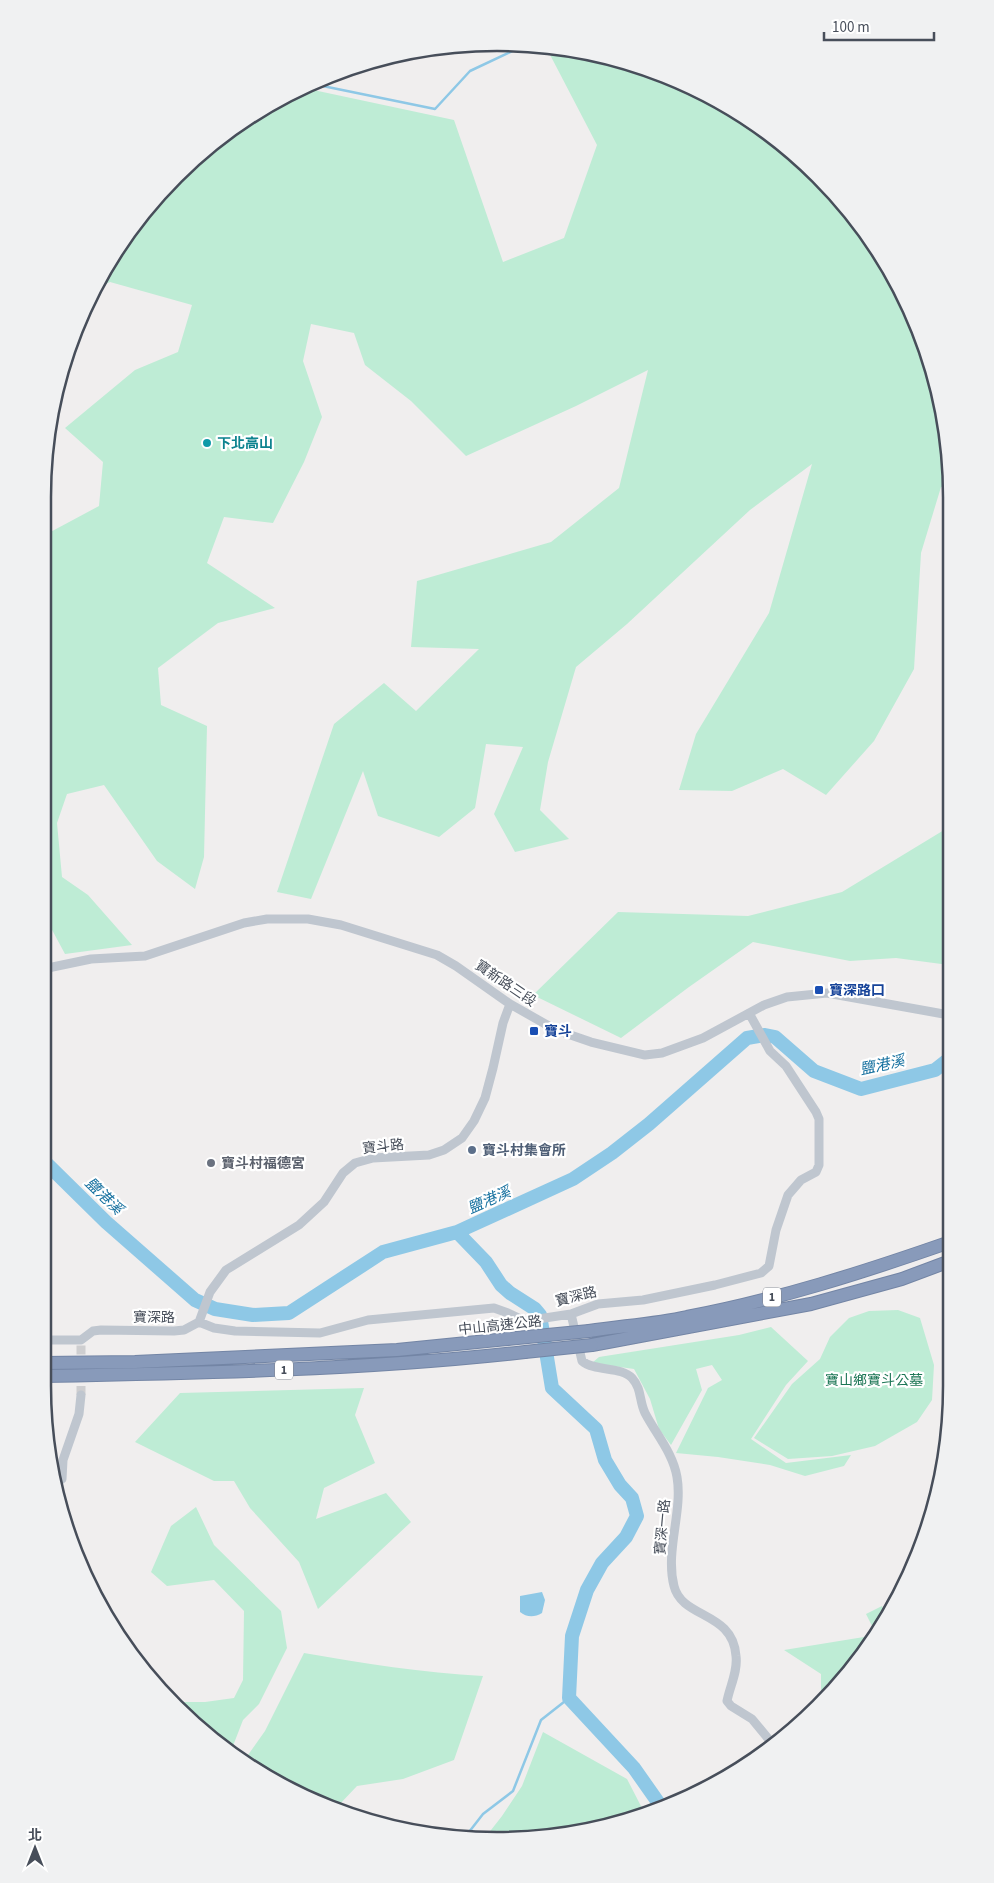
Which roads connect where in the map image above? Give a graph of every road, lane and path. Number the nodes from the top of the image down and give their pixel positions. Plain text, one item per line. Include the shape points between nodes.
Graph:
1 (51, 967) edge
2 (510, 1004) junction
3 (749, 1013) junction
4 (943, 1014) edge
5 (943, 1244) edge
6 (943, 1264) edge
7 (571, 1314) junction
8 (199, 1322) junction
9 (51, 1340) edge
10 (51, 1363) edge
11 (51, 1376) edge
12 (81, 1395) tunnel mouth
13 (61, 1479) edge
14 (769, 1739) edge

1 - 2 street, 寶新路三段 via 91,959 144,956 244,923 292,918 341,925 437,955
2 - 3 street, 寶新路三段 via 572,1037 645,1055 662,1053 703,1038
2 - 8 street, 寶斗路 via 485,1098 462,1138 429,1155 373,1158 355,1163 343,1173 324,1202 299,1225 226,1270 210,1292
3 - 4 street, 寶新路三段 via 787,997 827,993
3 - 7 street, 寶深路 via 770,1051 786,1066 819,1120 819,1165 816,1172 801,1180 788,1195 776,1230 769,1266 750,1277 642,1300 598,1304
5 - 10 highway, 中山高速公路 / 1, bridge via 792,1293 686,1318 589,1331 397,1350
6 - 11 highway, 1, bridge via 902,1279 811,1304 592,1345 348,1368
7 - 8 street, 寶深路 via 525,1321 494,1308 368,1320 320,1333 235,1331
7 - 14 street, 寶深一路 via 582,1361 631,1377 640,1392 644,1412 671,1458 679,1497 672,1548 674,1588 680,1599 726,1629 733,1641 736,1657 736,1672 728,1701 752,1719
8 - 9 street, 寶深路 via 178,1331 101,1330 93,1331 81,1340
12 - 13 street via 79,1414 63,1460

